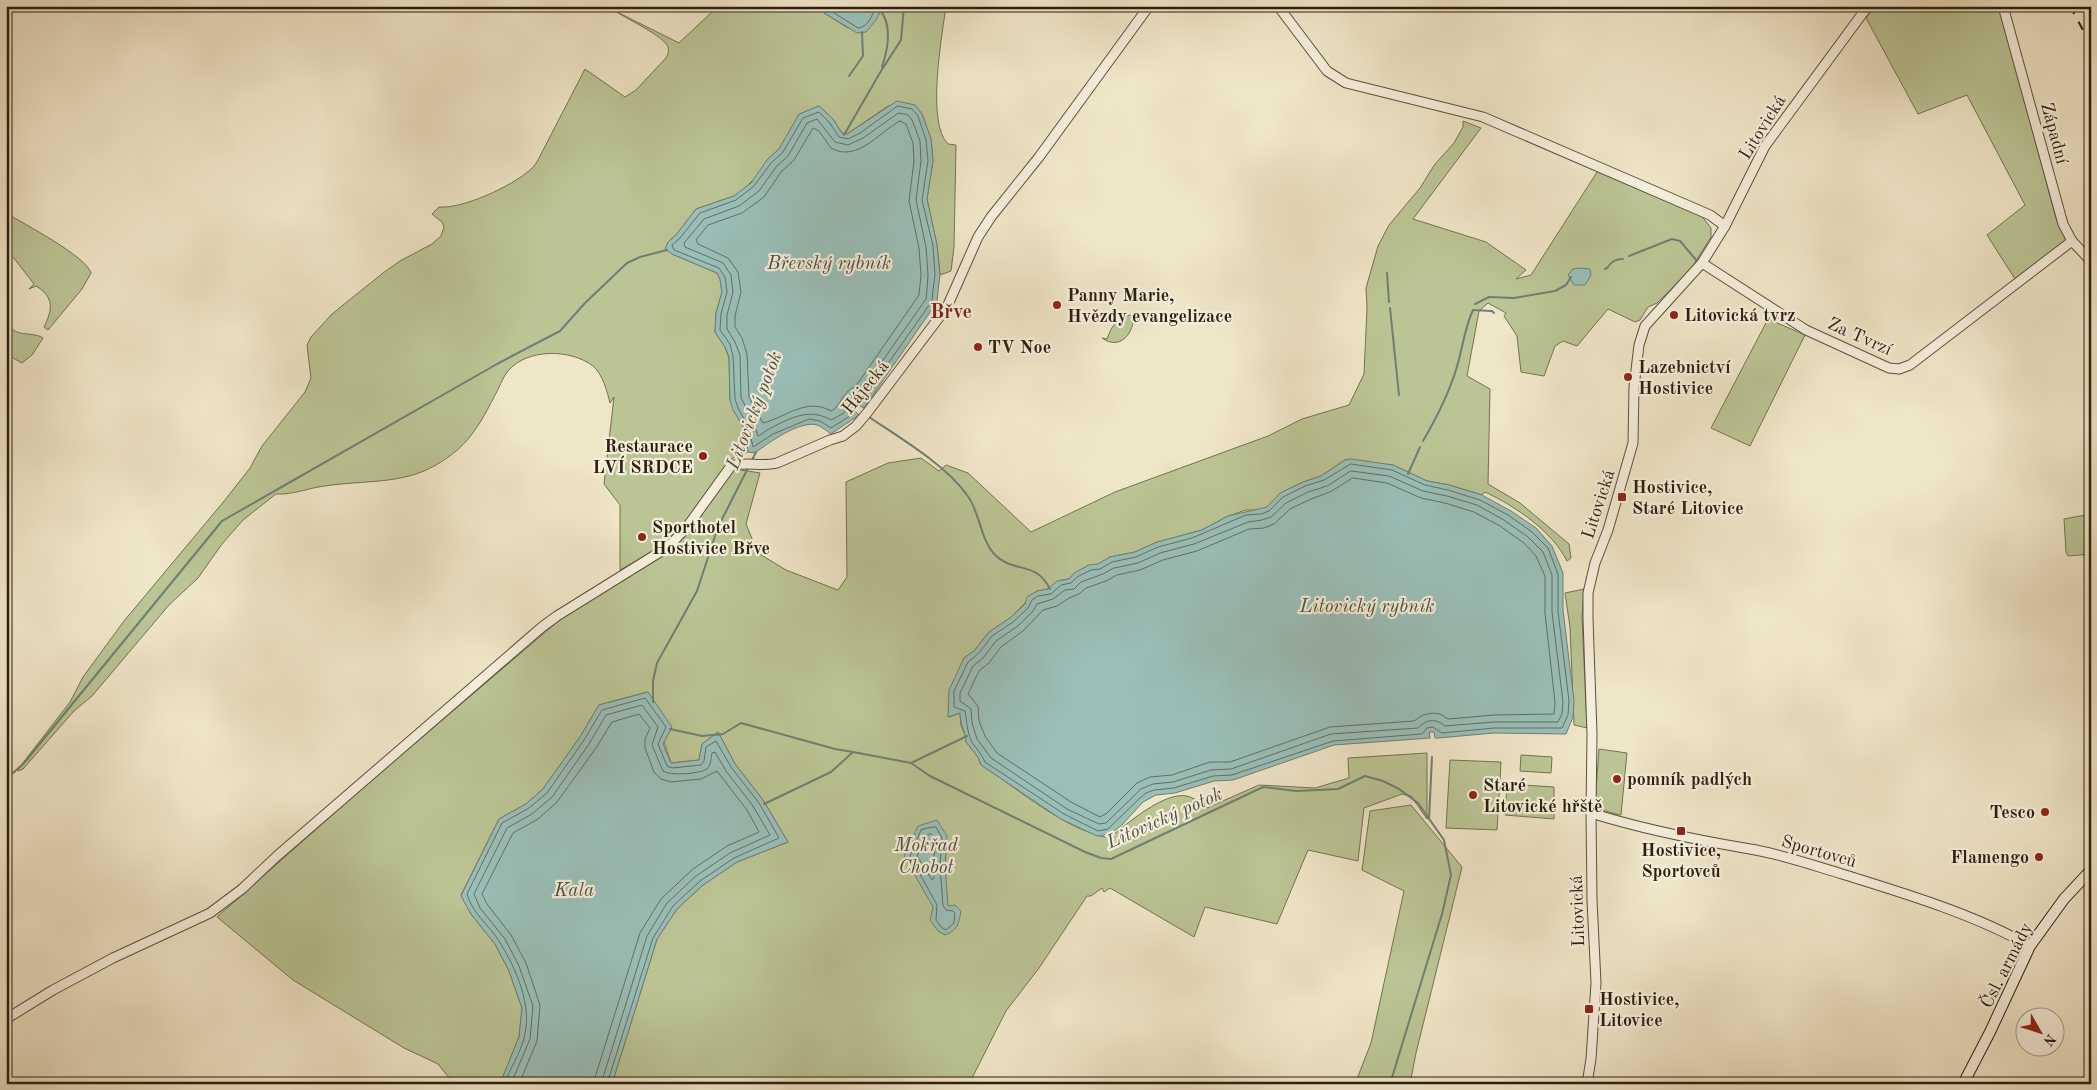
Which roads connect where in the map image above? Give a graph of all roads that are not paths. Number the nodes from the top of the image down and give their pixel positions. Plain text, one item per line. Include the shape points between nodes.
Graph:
1 (1149, 6) edge
2 (1278, 6) edge
3 (1868, 6) edge
4 (2003, 6) edge
5 (1725, 226) junction
6 (2072, 241) junction
7 (2091, 261) edge
8 (1702, 263) junction
9 (1591, 813) junction
10 (2091, 870) edge
11 (2030, 946) junction
12 (6, 1019) edge
13 (1587, 1084) edge
14 (1964, 1084) edge

1 - 12 street, Hájecká via 984,228 942,314 856,426 843,436 789,459 767,466 731,466 687,527 668,547 542,627 242,889 210,913 113,958
2 - 5 street via 1327,71 1341,81 1483,117 1710,215
3 - 5 street, Litovická via 1765,146
4 - 6 street, Západní via 2057,204
5 - 8 street, Litovická
6 - 7 street, Západní
6 - 8 street, Za Tvrzí via 1910,365 1899,369 1889,368 1806,330
8 - 9 street, Litovická via 1645,326 1639,345 1634,387 1633,443 1588,592
9 - 11 street, Sportovců via 1750,849 1841,874 1910,895 2006,933
9 - 13 street, Litovická via 1596,983 1592,1059
10 - 11 main road, Čsl. armády via 2064,899
11 - 14 main road, Čsl. armády

